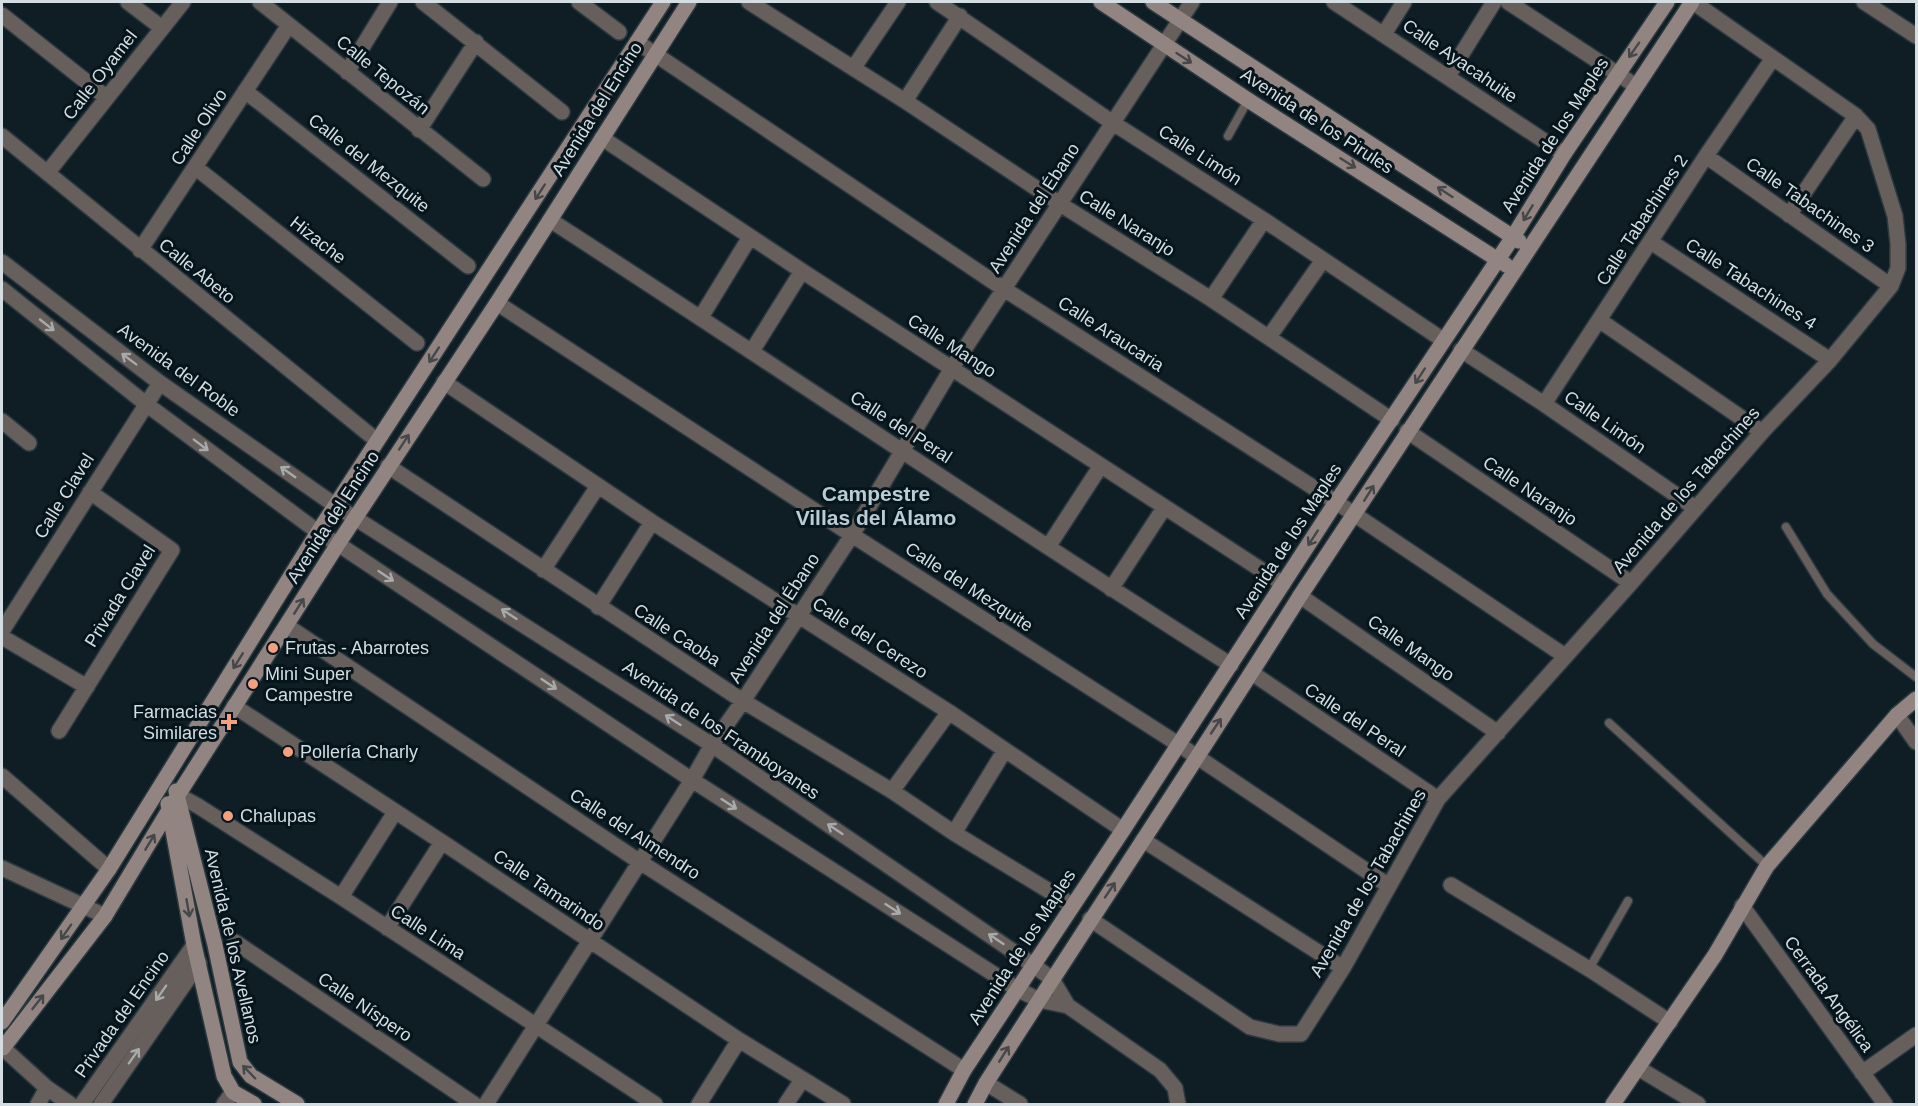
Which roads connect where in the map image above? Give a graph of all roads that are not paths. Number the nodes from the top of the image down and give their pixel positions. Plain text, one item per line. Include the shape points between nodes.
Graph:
1 (128, 2) edge
2 (183, 2) edge
3 (260, 2) edge
4 (390, 2) edge
5 (423, 2) edge
6 (579, 2) edge
7 (663, 2) edge
8 (689, 2) edge
9 (750, 2) edge
10 (898, 2) edge
11 (937, 2) edge
12 (1101, 2) edge
13 (1153, 2) edge
14 (1192, 2) edge
15 (1334, 2) edge
16 (1404, 2) edge
17 (1494, 2) edge
18 (1508, 2) edge
19 (1667, 2) edge
20 (1693, 2) edge
21 (1864, 2) edge
22 (2, 15) edge
23 (960, 16) junction
24 (1180, 19) junction
25 (289, 25) junction
26 (162, 28) junction
27 (619, 32) dead end
28 (1384, 34) junction
29 (1917, 36) edge
30 (476, 42) junction
31 (637, 42) junction
32 (1163, 44) junction
33 (655, 54) junction
34 (1773, 58) junction
35 (854, 67) junction
36 (347, 72) junction
37 (1617, 74) junction
38 (1448, 76) junction
39 (1636, 86) junction
40 (245, 91) junction
41 (107, 98) junction
42 (1248, 100) junction
43 (905, 101) junction
44 (562, 112) dead end
45 (1856, 116) junction
46 (1113, 123) junction
47 (419, 130) junction
48 (2, 136) edge
49 (1228, 136) dead end
50 (602, 138) junction
51 (1564, 154) junction
52 (1706, 156) junction
53 (195, 167) junction
54 (48, 172) junction
55 (483, 179) dead end
56 (1060, 204) junction
57 (1789, 214) junction
58 (550, 220) junction
59 (1264, 220) junction
60 (750, 237) junction
61 (1513, 237) junction
62 (1651, 242) junction
63 (1529, 248) junction
64 (140, 250) junction
65 (1498, 259) junction
66 (1323, 260) junction
67 (2, 262) edge
68 (468, 266) dead end
69 (1514, 270) junction
70 (802, 271) junction
71 (1891, 286) junction
72 (2, 289) edge
73 (1004, 289) junction
74 (1211, 299) junction
75 (497, 303) junction
76 (701, 317) junction
77 (1599, 320) junction
78 (1269, 337) junction
79 (1443, 340) junction
80 (417, 343) dead end
81 (1461, 350) junction
82 (752, 351) junction
83 (1830, 360) junction
84 (952, 368) junction
85 (444, 382) junction
86 (160, 383) junction
87 (146, 404) junction
88 (1544, 404) junction
89 (1392, 420) junction
90 (2, 421) edge
91 (1407, 431) junction
92 (1762, 432) junction
93 (370, 435) dead end
94 (29, 442) dead end
95 (901, 451) junction
96 (388, 466) junction
97 (1100, 467) junction
98 (598, 486) junction
99 (90, 492) junction
100 (1336, 502) junction
101 (336, 506) junction
102 (1164, 508) junction
103 (1695, 508) junction
104 (1355, 515) junction
105 (356, 517) junction
106 (652, 522) junction
107 (1786, 528) dead end
108 (318, 532) junction
109 (852, 535) junction
110 (338, 544) junction
111 (1048, 547) junction
112 (543, 570) junction
113 (1631, 583) junction
114 (1283, 584) junction
115 (1111, 589) junction
116 (1300, 596) junction
117 (598, 607) junction
118 (799, 616) junction
119 (287, 626) junction
120 (2, 631) edge
121 (2, 637) edge
122 (1565, 656) junction
123 (1231, 665) junction
124 (1252, 673) junction
125 (1917, 677) edge
126 (87, 687) junction
127 (1917, 699) edge
128 (743, 701) junction
129 (234, 706) junction
130 (949, 712) junction
131 (1897, 715) junction
132 (1609, 723) dead end
133 (59, 731) dead end
134 (1498, 733) junction
135 (1917, 742) edge
136 (1178, 744) junction
137 (712, 745) junction
138 (1005, 750) junction
139 (1196, 757) junction
140 (166, 775) junction
141 (2, 776) edge
142 (692, 780) junction
143 (892, 791) junction
144 (177, 795) junction
145 (1438, 799) junction
146 (169, 809) junction
147 (394, 812) junction
148 (1123, 830) junction
149 (954, 833) junction
150 (1143, 840) junction
151 (442, 842) junction
152 (640, 862) junction
153 (1767, 866) junction
154 (2, 868) edge
155 (109, 869) junction
156 (1451, 885) dead end
157 (1389, 886) junction
158 (341, 897) junction
159 (1628, 901) dead end
160 (1072, 905) junction
161 (84, 906) junction
162 (1742, 906) junction
163 (105, 916) junction
164 (1090, 919) junction
165 (387, 928) junction
166 (590, 941) junction
167 (235, 942) dead end
168 (194, 945) junction
169 (199, 963) junction
170 (1034, 965) junction
171 (1343, 968) junction
172 (1589, 969) junction
173 (1052, 979) junction
174 (1017, 989) junction
175 (1039, 1000) junction
176 (1068, 1006) junction
177 (2, 1022) edge
178 (1670, 1022) junction
179 (537, 1027) junction
180 (1917, 1035) edge
181 (739, 1040) junction
182 (2, 1047) edge
183 (1638, 1068) junction
184 (964, 1070) junction
185 (1862, 1073) junction
186 (802, 1080) junction
187 (986, 1083) junction
188 (47, 1088) junction
189 (228, 1098) edge
190 (38, 1104) edge
191 (70, 1104) edge
192 (82, 1104) edge
193 (101, 1104) edge
194 (254, 1104) edge
195 (297, 1104) edge
196 (474, 1104) edge
197 (486, 1104) edge
198 (655, 1104) edge
199 (699, 1104) edge
200 (786, 1104) edge
201 (843, 1104) edge
202 (946, 1104) edge
203 (975, 1104) edge
204 (1020, 1104) edge
205 (1178, 1104) edge
206 (1613, 1104) edge
207 (1698, 1104) edge
208 (1884, 1104) edge

1 - 26 street
2 - 26 street, Calle Oyamel
3 - 25 street, Calle Tepozán
4 - 36 street
5 - 30 street
6 - 27 street
7 - 31 street, Avenida del Encino
8 - 33 street, Avenida del Encino
9 - 35 street, Calle Naranjo
10 - 35 street
11 - 23 street, Calle Limón
12 - 32 street, Avenida de los Pirules
13 - 24 street, Avenida de los Pirules
14 - 24 street, Avenida del Ébano
15 - 28 street, Calle Ayacahuite
16 - 28 street
17 - 38 street
18 - 37 street
19 -> 37 street, Avenida de los Maples
20 - 34 street, Avenida de los Tabachines
20 - 39 street
21 - 29 street
22 - 41 street
23 - 43 street
23 - 46 street, Calle Limón
24 - 32 street, Avenida del Ébano
61 -> 24 street, Avenida de los Pirules
25 - 36 street, Calle Tepozán
25 - 40 street, Calle Olivo
26 - 41 street, Calle Oyamel
28 - 38 street, Calle Ayacahuite
30 - 44 street
30 - 47 street
31 - 33 street, Calle Araucaria
31 -> 101 street, Avenida del Encino
32 -> 42 street, Avenida de los Pirules
32 - 46 street, Avenida del Ébano
33 - 50 street, Avenida del Encino
33 - 73 street, Calle Araucaria
34 - 45 street, Avenida de los Tabachines
34 - 52 street, Calle Tabachines 2
35 - 43 street, Calle Naranjo
36 - 47 street, Calle Tepozán
37 - 39 street
37 - 51 street, Avenida de los Maples
38 - 51 street, Calle Ayacahuite
39 - 63 street
40 - 53 street, Calle Olivo
40 - 68 street, Calle del Mezquite
41 - 54 street, Calle Oyamel
42 - 49 lane
42 -> 65 street, Avenida de los Pirules
43 - 56 street, Calle Naranjo
45 - 57 street
45 - 71 street, Avenida de los Tabachines via 1868,129 1895,216 1898,268
46 - 56 street, Avenida del Ébano
46 - 59 street, Calle Limón
47 - 55 street, Calle Tepozán
48 - 54 street, Calle Abeto
50 - 58 street, Avenida del Encino
50 - 60 street, Calle Mango
51 -> 61 street, Avenida de los Maples
52 - 57 street, Calle Tabachines 3
52 - 62 street, Calle Tabachines 2
53 - 64 street, Calle Olivo
53 - 80 street, Hizache
54 - 64 street, Calle Abeto
56 - 73 street, Avenida del Ébano
56 - 74 street, Calle Naranjo
57 - 71 street, Calle Tabachines 3
58 - 75 street, Avenida del Encino
58 - 76 street, Calle del Peral
59 - 66 street, Calle Limón
59 - 74 street
60 - 70 street, Calle Mango
60 - 76 street
61 - 63 street, Avenida de los Pirules
61 - 65 street, Avenida de los Maples
62 - 77 street, Calle Tabachines 2
62 - 83 street, Calle Tabachines 4
63 - 69 street
64 - 93 street, Calle Abeto
65 - 69 street, Avenida de los Pirules
65 - 79 street, Avenida de los Maples
66 - 78 street
66 - 79 street, Calle Limón
86 -> 67 street, Avenida del Roble
69 - 81 street
70 - 82 street
70 - 84 street, Calle Mango
71 - 83 street, Avenida de los Tabachines
72 -> 87 street
73 - 84 street, Avenida del Ébano
73 - 100 street, Calle Araucaria
74 - 78 street, Calle Naranjo
75 - 85 street, Avenida del Encino
75 - 109 street, Calle del Mezquite
76 - 82 street, Calle del Peral
77 - 88 street, Calle Tabachines 2
77 - 92 street
78 - 89 street, Calle Naranjo
79 -> 89 street, Avenida de los Maples
81 - 88 street, Calle Limón
81 - 91 street
82 - 95 street, Calle del Peral
83 - 92 street, Avenida de los Tabachines
84 - 95 street, Avenida del Ébano
84 - 97 street, Calle Mango
96 -> 85 street, Avenida del Encino
85 - 98 street, Calle del Cerezo
86 - 87 street, Calle Clavel
101 -> 86 street, Avenida del Roble
87 - 99 street, Calle Clavel
87 -> 108 street
88 - 103 street, Calle Limón
89 - 100 street, Avenida de los Maples
90 - 94 street
104 -> 91 street
91 - 113 street, Calle Naranjo
92 - 103 street, Avenida de los Tabachines
95 - 109 street, Avenida del Ébano
95 - 111 street, Calle del Peral
96 - 105 street, Avenida del Encino
96 - 112 street, Calle Caoba
97 - 102 street, Calle Mango
97 - 111 street
98 - 106 street, Calle del Cerezo
98 - 112 street
99 - 120 street, Calle Clavel
99 - 126 street, Privada Clavel via 172,550
100 - 104 street, Calle Araucaria
100 -> 114 street, Avenida de los Maples
101 - 105 street, Avenida de los Framboyanes
101 - 108 street, Avenida del Encino
102 - 114 street, Calle Mango
102 - 115 street
103 - 113 street, Avenida de los Tabachines
104 - 116 street
104 - 122 street, Calle Araucaria
105 - 110 street, Avenida del Encino
137 -> 105 street, Avenida de los Framboyanes
106 - 117 street
106 - 118 street, Calle del Cerezo
107 - 125 lane via 1827,594 1873,644
108 - 110 street, Avenida de los Framboyanes
108 -> 140 street, Avenida del Encino
109 - 118 street, Avenida del Ébano
109 - 136 street, Calle del Mezquite
119 -> 110 street, Avenida del Encino
110 -> 142 street, Avenida de los Framboyanes
111 - 115 street, Calle del Peral
112 - 117 street, Calle Caoba
113 - 122 street, Avenida de los Tabachines
114 - 123 street, Avenida de los Maples
115 - 123 street, Calle del Peral
116 - 124 street
116 - 134 street, Calle Mango
117 - 128 street, Calle Caoba
118 - 128 street, Avenida del Ébano
118 - 130 street, Calle del Cerezo
119 - 129 street, Avenida del Encino
119 - 152 street, Calle del Almendro
121 - 126 street
122 - 134 street, Avenida de los Tabachines
123 - 136 street, Avenida de los Maples
139 -> 124 street
124 - 145 street, Calle del Peral
126 - 133 street, Privada Clavel
127 - 131 street
128 - 137 street, Avenida del Ébano
128 - 143 street, Calle Caoba
129 - 144 street, Avenida del Encino
129 - 147 street, Calle Tamarindo
130 - 138 street, Calle del Cerezo
130 - 143 street
131 - 135 street
131 - 153 street
132 - 153 lane
134 - 145 street, Avenida de los Tabachines
136 - 139 street, Calle del Mezquite
136 - 148 street, Avenida de los Maples
137 - 142 street, Avenida del Ébano
170 -> 137 street, Avenida de los Framboyanes
138 - 148 street, Calle del Cerezo
138 - 149 street
139 - 150 street
139 - 157 street, Calle del Mezquite
140 - 144 street, Avenida de los Avellanos
140 - 146 street, Avenida de los Avellanos
140 - 155 street, Avenida del Encino
141 - 155 street
142 - 152 street, Avenida del Ébano
142 -> 174 street, Avenida de los Framboyanes
143 - 149 street, Calle Caoba
144 - 146 street, Avenida del Encino
144 - 158 street, Calle Lima
195 -> 144 street, Avenida de los Avellanos via 251,1076 240,1062
145 - 157 street, Avenida de los Tabachines
163 -> 146 street, Avenida del Encino
146 -> 168 street, Avenida de los Avellanos
147 - 151 street, Calle Tamarindo
147 - 158 street
148 - 160 street, Avenida de los Maples
149 - 160 street, Calle Caoba
164 -> 150 street
150 - 171 street
151 - 165 street
151 - 166 street, Calle Tamarindo
152 - 166 street, Avenida del Ébano
152 - 184 street, Calle del Almendro
153 - 162 street
154 - 161 street
155 - 161 street, Avenida del Encino
156 - 172 street
157 - 171 street, Avenida de los Tabachines
158 - 165 street, Calle Lima
159 - 172 lane
160 - 170 street, Avenida de los Maples
161 - 163 street
161 -> 177 street, Avenida del Encino
162 - 178 street
162 - 185 street, Cerrada Angélica
182 -> 163 street, Avenida del Encino
164 - 171 street, Avenida de los Tabachines via 1251,1027 1280,1034 1301,1034
164 - 173 street
165 - 179 street, Calle Lima
166 - 179 street, Avenida del Ébano
166 - 181 street, Calle Tamarindo
167 - 196 street, Calle Níspero
168 - 169 street, Avenida de los Avellanos
168 -> 192 street, Privada del Encino
169 - 189 street, Avenida de los Avellanos
193 -> 169 street, Privada del Encino
170 - 173 street, Avenida de los Framboyanes
170 - 174 street, Avenida de los Maples
172 - 178 street
173 - 175 street
173 - 176 street, Avenida de los Framboyanes
174 - 175 street, Avenida de los Framboyanes
174 - 184 street, Avenida de los Maples
175 - 176 street, Avenida de los Framboyanes
187 -> 175 street
176 - 205 street, Avenida de los Framboyanes via 1160,1070 1175,1088
178 - 183 street
179 - 197 street, Avenida del Ébano
179 - 198 street, Calle Lima
180 - 185 street
181 - 186 street, Calle Tamarindo
181 - 199 street
182 - 188 street
183 - 206 street
183 - 207 street
184 - 202 street, Avenida de los Maples
185 - 208 street, Cerrada Angélica
186 - 200 street
186 - 201 street, Calle Tamarindo
187 - 203 street
187 - 204 street
188 - 190 street
188 - 191 street
189 - 194 street, Avenida de los Avellanos

